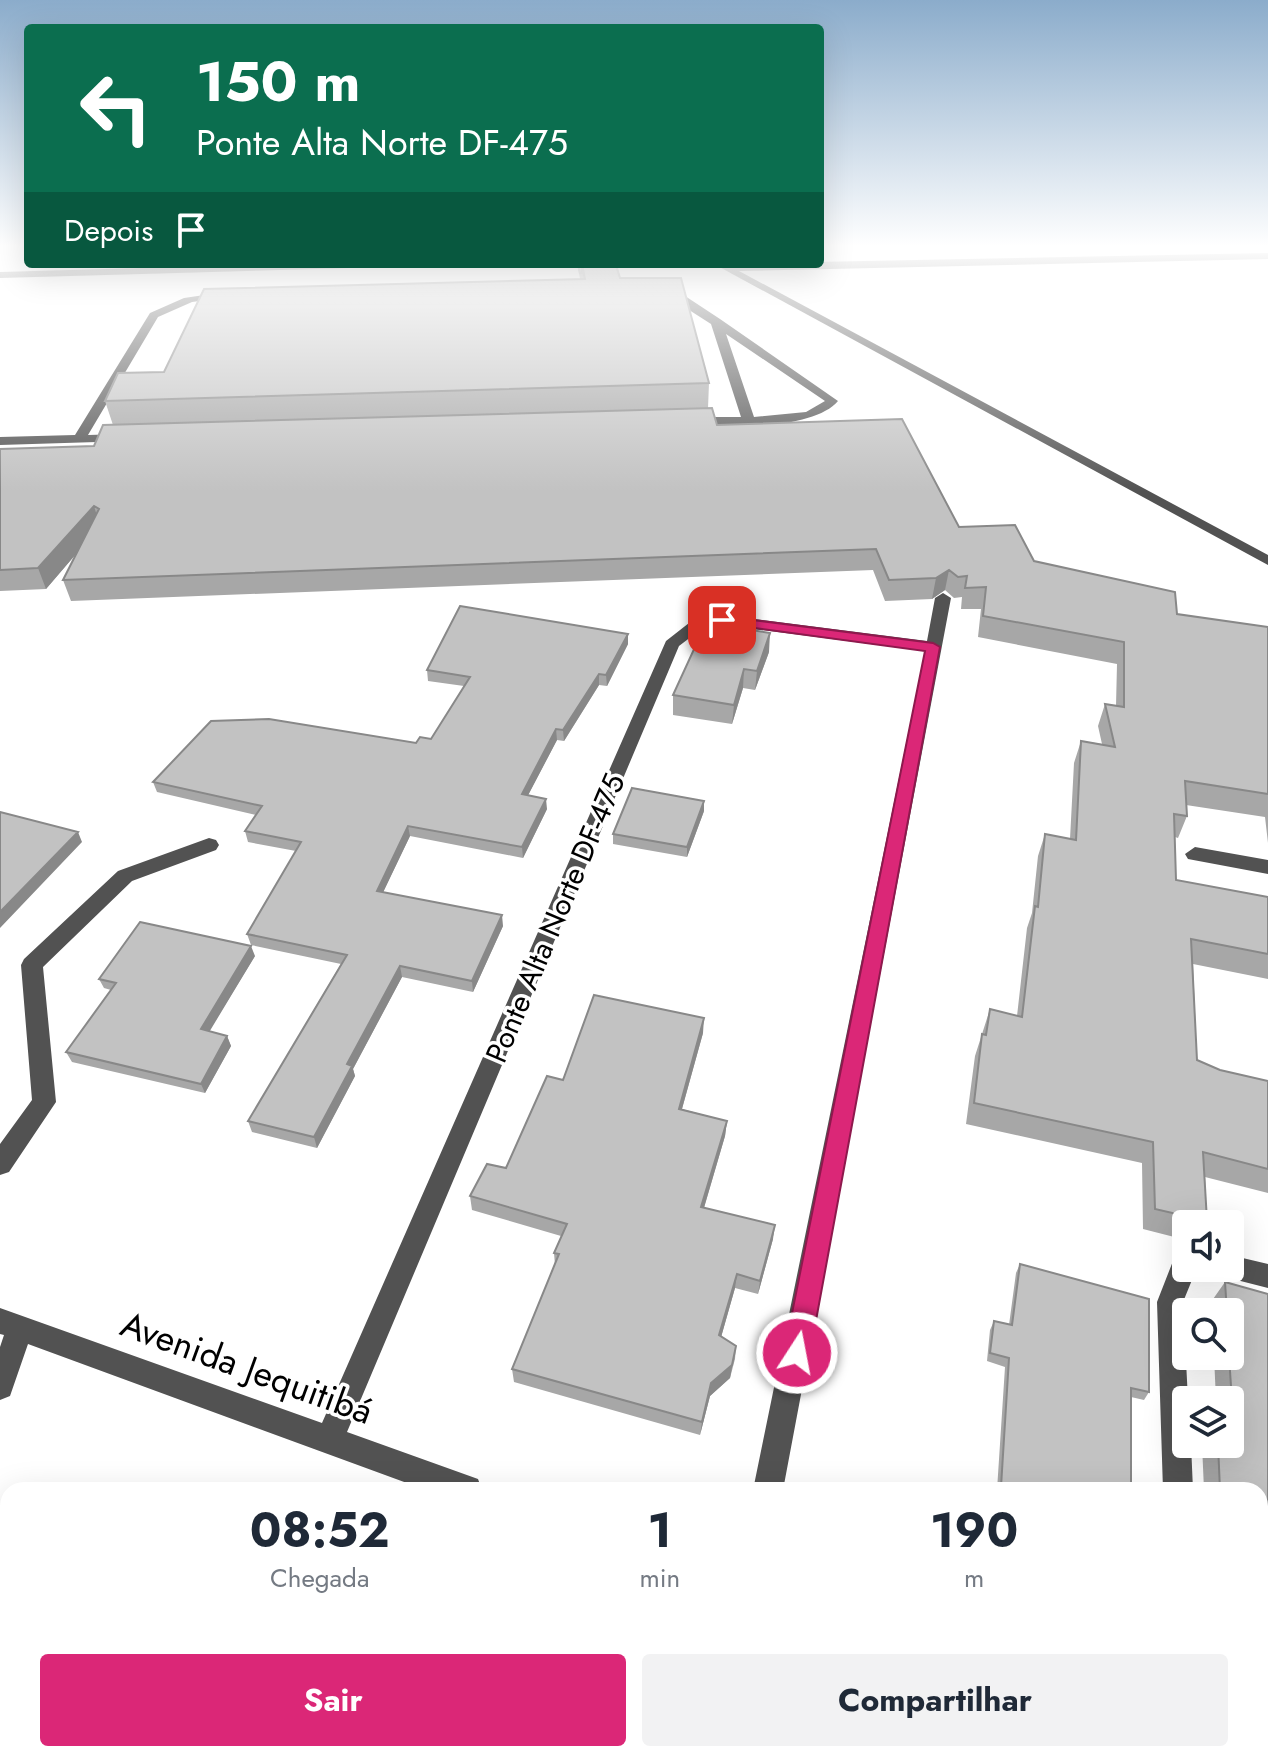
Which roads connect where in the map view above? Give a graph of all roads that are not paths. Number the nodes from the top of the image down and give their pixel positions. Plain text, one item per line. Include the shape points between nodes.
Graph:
1 (147, 327) edge
2 (718, 327) edge
3 (725, 327) edge
4 (837, 327) edge
5 (748, 419) junction
6 (668, 422) edge
7 (143, 438) edge
8 (79, 440) junction
9 (0, 441) edge
10 (1268, 561) edge
11 (943, 598) edge
12 (933, 647) junction
13 (209, 845) dead end
14 (1195, 854) dead end
15 (1268, 867) edge
16 (0, 1164) edge
17 (1244, 1270) edge
18 (1268, 1276) edge
19 (1178, 1282) edge
20 (10, 1325) edge
21 (0, 1386) edge
22 (330, 1439) junction
23 (446, 1482) edge
24 (771, 1482) edge
25 (1178, 1482) edge

1 - 8 street
2 - 5 street
3 - 5 street via 832,401 819,414
4 - 10 street
5 - 6 street
7 - 8 street
8 - 9 street
11 - 12 street
12 - 22 street, Ponte Alta Norte DF-475 via 722,620 701,622 672,644
12 - 24 street
13 - 16 street via 125,876 32,965 44,1102
14 - 15 street
17 - 18 street
19 - 25 street via 1170,1302
20 - 21 street
20 - 22 street, Avenida Jequitibá
22 - 23 street, Avenida Jequitibá

